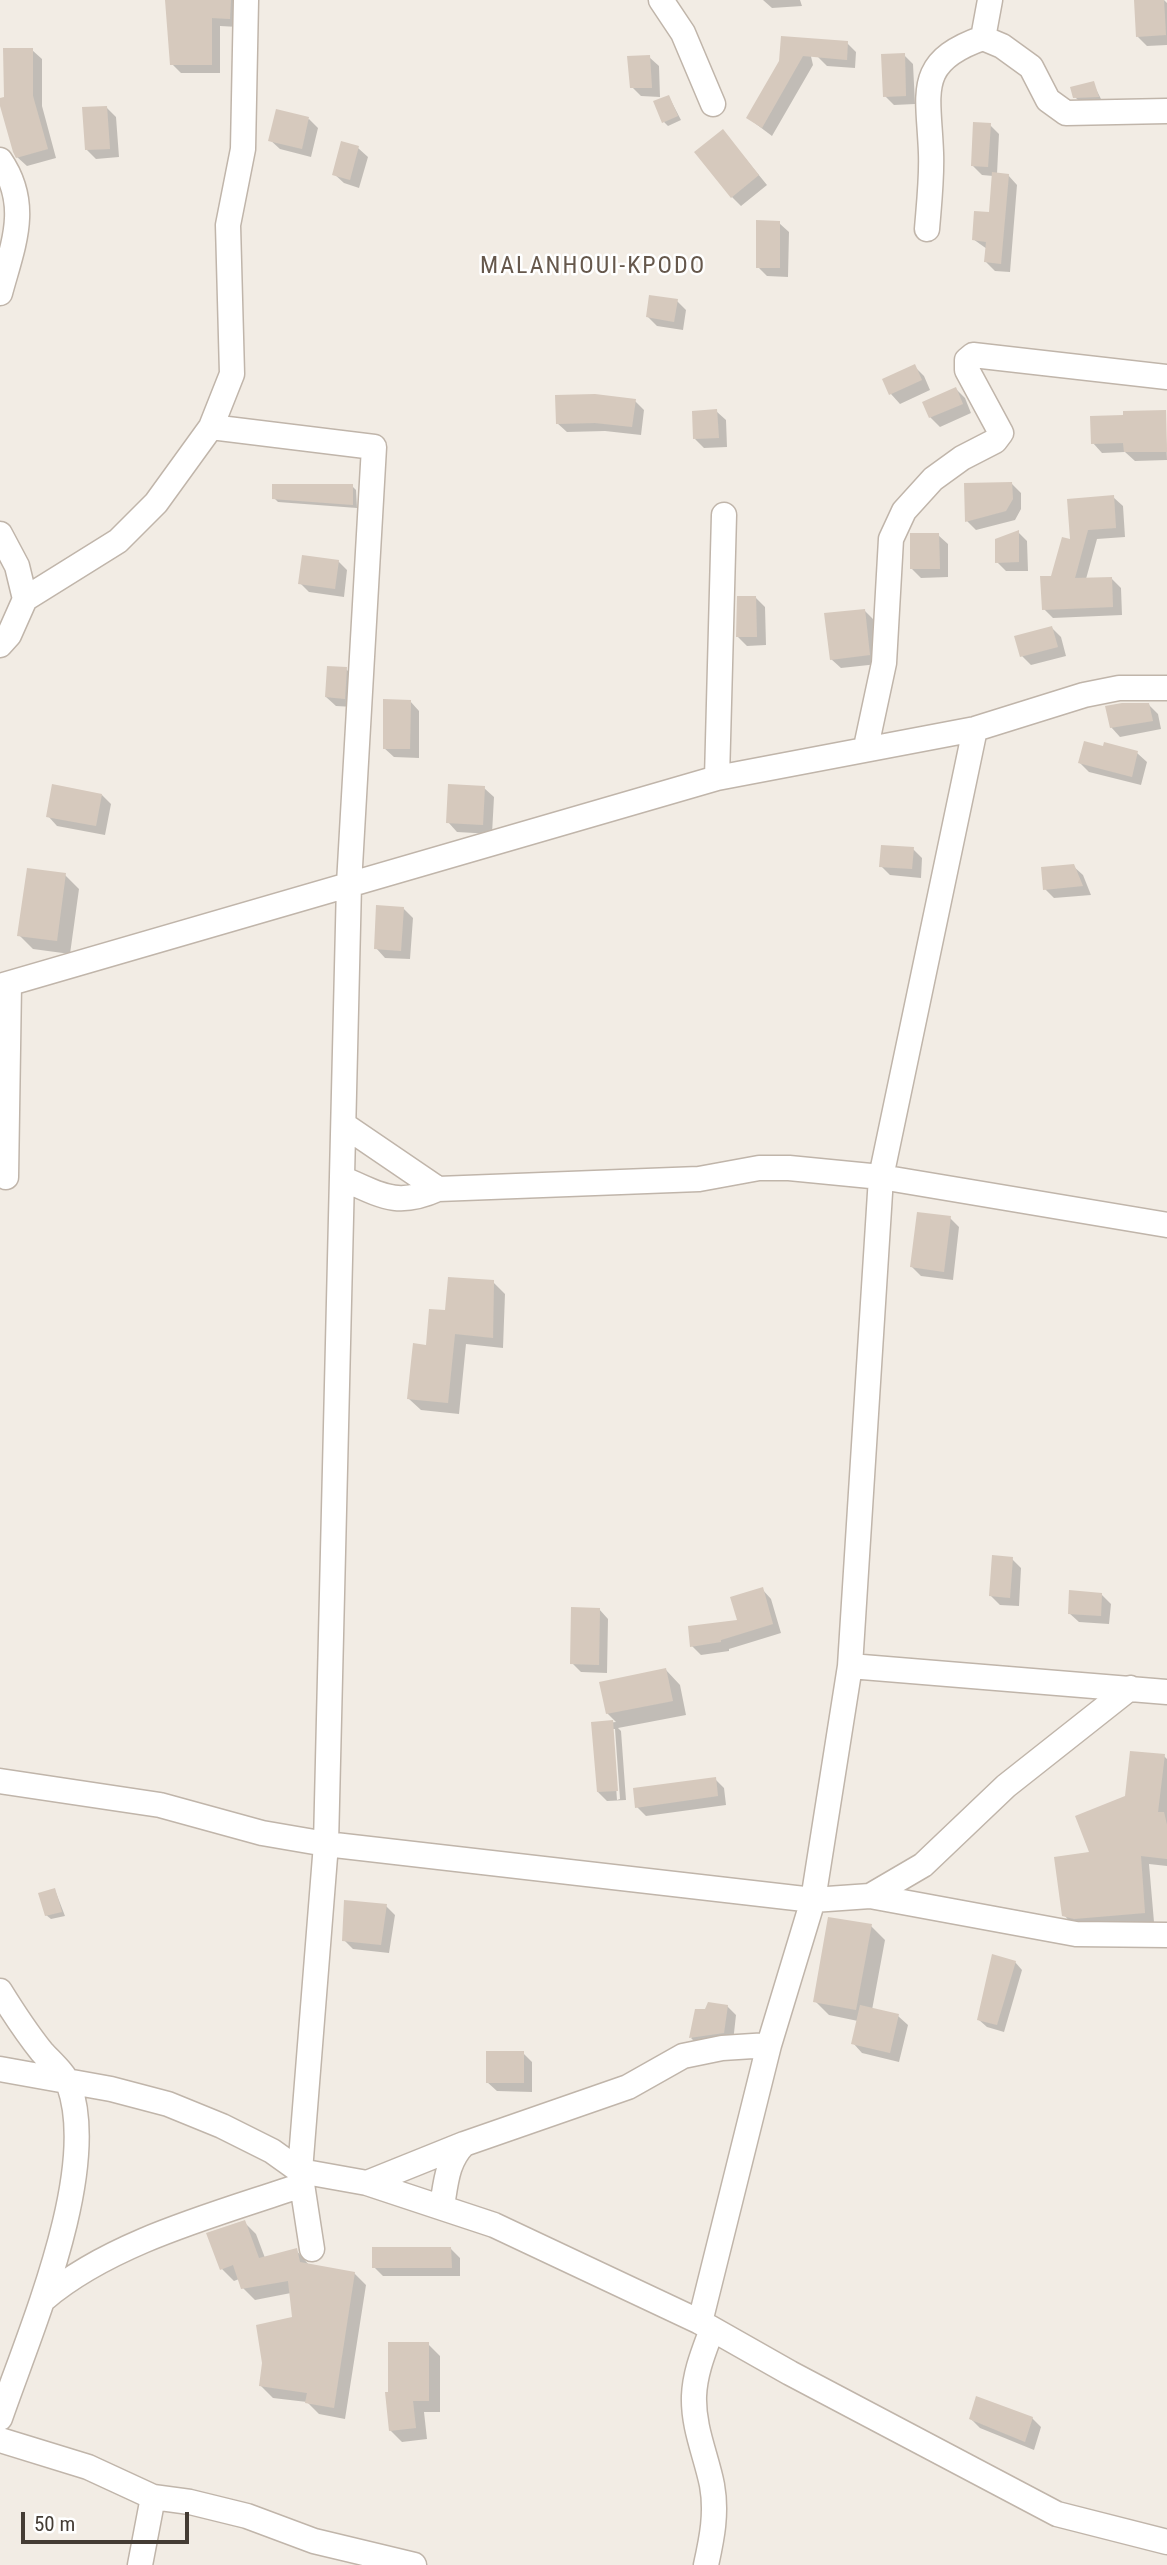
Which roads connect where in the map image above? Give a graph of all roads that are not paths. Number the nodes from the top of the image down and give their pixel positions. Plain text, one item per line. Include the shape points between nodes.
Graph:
1 (246, 0) edge
2 (662, 0) edge
3 (990, 0) edge
4 (983, 38) junction
5 (713, 104) dead end
6 (1167, 111) edge
7 (0, 160) edge
8 (927, 229) dead end
9 (0, 293) edge
10 (1167, 377) edge
11 (211, 427) junction
12 (724, 515) dead end
13 (0, 534) edge
14 (25, 599) junction
15 (0, 645) edge
16 (1167, 688) edge
17 (975, 729) junction
18 (866, 747) junction
19 (717, 778) junction
20 (349, 884) junction
21 (5, 985) edge
22 (344, 1125) junction
23 (6, 1177) dead end
24 (881, 1177) junction
25 (344, 1180) junction
26 (438, 1189) junction
27 (1167, 1225) edge
28 (850, 1667) junction
29 (1130, 1688) junction
30 (1167, 1692) edge
31 (0, 1781) edge
32 (326, 1844) junction
33 (870, 1896) junction
34 (813, 1900) junction
35 (1167, 1935) edge
36 (0, 1990) edge
37 (769, 2045) junction
38 (0, 2069) edge
39 (68, 2081) junction
40 (464, 2144) junction
41 (301, 2178) junction
42 (367, 2183) junction
43 (442, 2206) junction
44 (312, 2249) dead end
45 (44, 2299) junction
46 (706, 2326) junction
47 (0, 2418) edge
48 (0, 2440) edge
49 (153, 2497) junction
50 (1167, 2542) edge
51 (140, 2565) edge
52 (414, 2565) edge
53 (706, 2565) edge

1 - 11 street via 243,149 228,225 232,374
2 - 5 street via 683,33
3 - 4 street
4 - 6 street via 1031,67 1048,100 1066,113
4 - 8 street via 953,51 937,64 928,82 931,158
7 - 9 street via 12,177 20,221
10 - 18 street via 973,355 967,360 967,370 1001,433 933,479 904,511 891,539 884,663
11 - 14 street via 156,503 118,541
11 - 20 street via 374,447
12 - 19 street
13 - 14 street via 17,566
14 - 15 street
16 - 17 street via 1119,688 1084,695
17 - 18 street
17 - 24 street
18 - 19 street
19 - 20 street
20 - 21 street
20 - 22 street
21 - 23 street
22 - 25 street
22 - 26 street
24 - 26 street via 759,1168 699,1179
24 - 27 street
24 - 28 street
25 - 26 street via 389,1199 416,1199
25 - 32 street
28 - 29 street
28 - 34 street
29 - 30 street
29 - 33 street via 1006,1786 923,1866
31 - 32 street via 160,1805
32 - 34 street
32 - 41 street
33 - 34 street
33 - 35 street via 1076,1934
34 - 37 street
36 - 39 street via 16,2018
37 - 40 street via 683,2056 628,2087
37 - 46 street
38 - 39 street
39 - 41 street via 168,2104 222,2126 272,2151
39 - 45 street via 78,2117 76,2172
40 - 42 street
40 - 43 street via 448,2169
41 - 42 street
41 - 44 street
41 - 45 street via 142,2242 64,2281
42 - 43 street
43 - 46 street via 590,2267
45 - 47 street
46 - 50 street via 1057,2514
46 - 53 street via 694,2397 715,2523
48 - 49 street via 88,2467
49 - 51 street
49 - 52 street via 247,2516 314,2541

